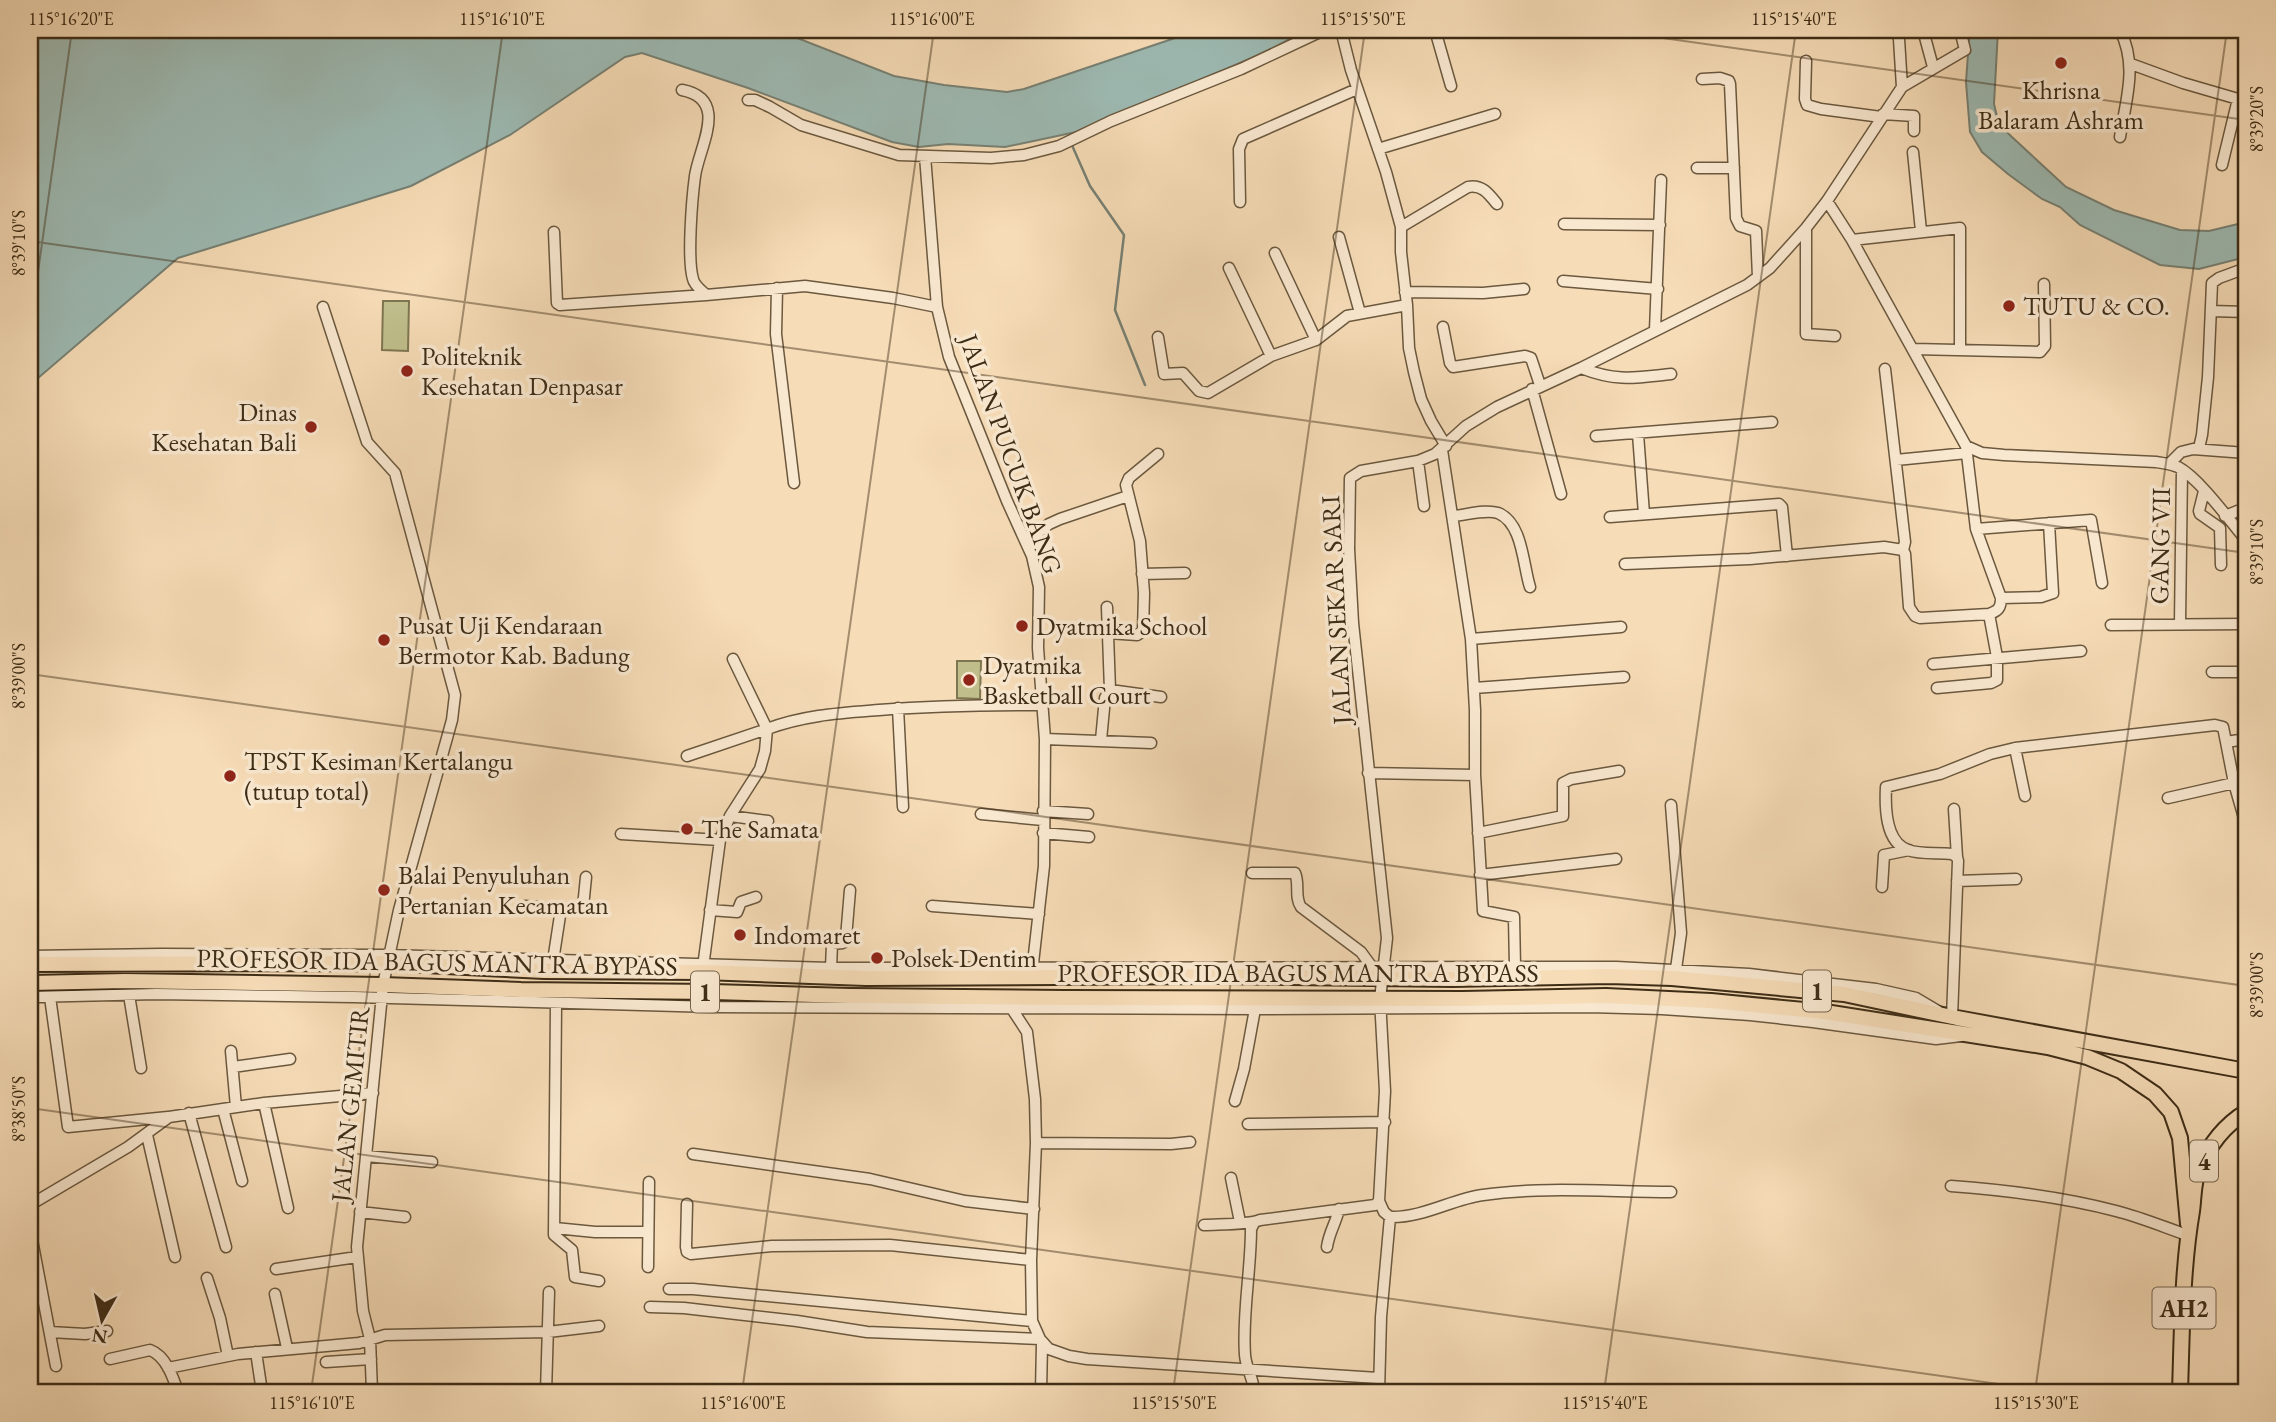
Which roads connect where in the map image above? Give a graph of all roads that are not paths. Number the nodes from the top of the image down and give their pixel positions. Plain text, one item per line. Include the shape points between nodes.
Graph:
1 (1324, 30) edge
2 (1341, 30) edge
3 (1435, 30) edge
4 (1867, 30) edge
5 (1896, 30) edge
6 (1923, 30) edge
7 (1960, 30) edge
8 (2120, 30) edge
9 (1856, 31) edge
10 (1806, 61) dead end
11 (2131, 64) junction
12 (1933, 67) junction
13 (1702, 79) dead end
14 (1451, 86) dead end
15 (1902, 87) junction
16 (1357, 89) junction
17 (682, 90) dead end
18 (748, 100) dead end
19 (2242, 100) edge
20 (1495, 114) dead end
21 (1882, 115) junction
22 (1914, 131) dead end
23 (2120, 137) dead end
24 (1378, 149) junction
25 (1913, 152) dead end
26 (925, 156) junction
27 (2222, 165) dead end
28 (1697, 167) dead end
29 (1734, 168) junction
30 (1661, 180) dead end
31 (1828, 201) junction
32 (1240, 202) dead end
33 (1497, 204) dead end
34 (1564, 224) dead end
35 (1660, 225) junction
36 (1401, 228) junction
37 (1807, 228) junction
38 (1921, 231) junction
39 (554, 232) dead end
40 (1339, 237) dead end
41 (1852, 240) junction
42 (1275, 253) dead end
43 (1229, 268) dead end
44 (2246, 268) edge
45 (1758, 277) junction
46 (1563, 281) dead end
47 (2044, 284) dead end
48 (777, 288) junction
49 (1524, 289) dead end
50 (1658, 289) junction
51 (1405, 292) junction
52 (706, 295) junction
53 (1407, 305) junction
54 (323, 307) dead end
55 (937, 307) junction
56 (2211, 311) junction
57 (2246, 312) edge
58 (1360, 313) junction
59 (1443, 327) dead end
60 (1655, 330) junction
61 (1835, 336) dead end
62 (1158, 338) dead end
63 (1315, 340) junction
64 (1913, 349) junction
65 (1960, 349) junction
66 (1271, 356) junction
67 (1581, 368) junction
68 (1885, 369) dead end
69 (1671, 374) dead end
70 (1536, 387) junction
71 (1772, 422) dead end
72 (1638, 433) junction
73 (1596, 436) dead end
74 (1444, 448) junction
75 (2199, 448) junction
76 (1966, 449) junction
77 (2246, 453) edge
78 (1158, 454) dead end
79 (1896, 460) junction
80 (1418, 461) junction
81 (2169, 464) junction
82 (2182, 470) junction
83 (794, 483) dead end
84 (2204, 491) junction
85 (1561, 494) dead end
86 (1128, 496) junction
87 (1424, 506) dead end
88 (2246, 510) edge
89 (1644, 514) junction
90 (1454, 516) junction
91 (2225, 516) junction
92 (1609, 517) dead end
93 (2049, 523) junction
94 (1976, 528) junction
95 (2246, 540) edge
96 (1026, 542) junction
97 (1903, 550) junction
98 (1787, 556) junction
99 (1625, 564) dead end
100 (2221, 565) dead end
101 (1185, 573) dead end
102 (1142, 574) junction
103 (2102, 583) dead end
104 (1530, 587) dead end
105 (2001, 598) junction
106 (1107, 607) dead end
107 (1989, 614) junction
108 (2180, 623) junction
109 (2246, 624) edge
110 (2111, 625) dead end
111 (1621, 627) dead end
112 (1108, 633) junction
113 (1471, 639) junction
114 (2081, 651) dead end
115 (1997, 657) junction
116 (733, 659) dead end
117 (1933, 664) dead end
118 (2212, 672) dead end
119 (2246, 672) edge
120 (1624, 677) dead end
121 (1474, 688) junction
122 (1937, 688) dead end
123 (1110, 690) junction
124 (1161, 697) dead end
125 (1042, 705) junction
126 (898, 708) junction
127 (767, 729) junction
128 (1045, 739) junction
129 (2246, 739) edge
130 (1101, 740) junction
131 (2227, 742) junction
132 (1151, 743) dead end
133 (2015, 748) junction
134 (687, 756) dead end
135 (1619, 771) dead end
136 (1368, 773) junction
137 (1475, 775) junction
138 (2234, 783) junction
139 (2025, 796) dead end
140 (2168, 798) dead end
141 (1671, 805) dead end
142 (903, 807) dead end
143 (1954, 808) dead end
144 (981, 814) dead end
145 (1088, 814) dead end
146 (1043, 815) junction
147 (730, 816) junction
148 (768, 821) dead end
149 (2246, 825) edge
150 (1043, 833) junction
151 (1478, 833) junction
152 (621, 834) dead end
153 (1089, 837) dead end
154 (720, 840) junction
155 (1909, 850) junction
156 (1957, 857) junction
157 (1616, 859) dead end
158 (1252, 873) dead end
159 (1480, 875) junction
160 (586, 877) dead end
161 (2016, 879) dead end
162 (1957, 881) junction
163 (1882, 887) dead end
164 (850, 890) dead end
165 (756, 897) dead end
166 (525, 906) dead end
167 (932, 906) dead end
168 (561, 909) junction
169 (710, 910) junction
170 (1039, 914) junction
171 (30, 957) edge
172 (387, 959) junction
173 (554, 961) junction
174 (30, 964) edge
175 (703, 967) junction
176 (1515, 967) junction
177 (831, 968) junction
178 (1676, 969) junction
179 (1379, 970) junction
180 (1032, 972) junction
181 (919, 977) junction
182 (30, 983) edge
183 (382, 991) junction
184 (713, 992) junction
185 (129, 995) junction
186 (30, 997) edge
187 (50, 997) junction
188 (922, 997) junction
189 (556, 1004) junction
190 (1129, 1004) junction
191 (1381, 1004) junction
192 (713, 1007) junction
193 (1012, 1009) junction
194 (1255, 1009) junction
195 (1947, 1015) junction
196 (1965, 1034) junction
197 (231, 1051) dead end
198 (290, 1059) dead end
199 (233, 1067) junction
200 (141, 1069) dead end
201 (2246, 1071) edge
202 (373, 1093) junction
203 (1235, 1101) dead end
204 (264, 1104) junction
205 (236, 1107) junction
206 (223, 1109) junction
207 (2246, 1112) edge
208 (189, 1113) junction
209 (169, 1117) junction
210 (131, 1121) junction
211 (1384, 1122) junction
212 (1248, 1124) dead end
213 (147, 1135) junction
214 (136, 1141) junction
215 (1190, 1142) dead end
216 (1037, 1143) junction
217 (693, 1154) dead end
218 (366, 1156) junction
219 (432, 1162) dead end
220 (1231, 1178) dead end
221 (242, 1181) dead end
222 (649, 1182) dead end
223 (1951, 1186) dead end
224 (1671, 1192) dead end
225 (1380, 1200) junction
226 (687, 1204) dead end
227 (30, 1205) edge
228 (288, 1208) dead end
229 (1034, 1209) junction
230 (1339, 1209) junction
231 (360, 1212) junction
232 (405, 1217) dead end
233 (1390, 1217) junction
234 (1240, 1222) junction
235 (1254, 1223) junction
236 (1204, 1226) dead end
237 (555, 1228) junction
238 (2188, 1230) junction
239 (647, 1232) junction
240 (30, 1241) edge
241 (226, 1247) dead end
242 (1327, 1247) dead end
243 (175, 1256) dead end
244 (357, 1257) junction
245 (1031, 1260) junction
246 (648, 1268) dead end
247 (276, 1269) dead end
248 (207, 1278) dead end
249 (599, 1281) dead end
250 (669, 1289) dead end
251 (549, 1292) dead end
252 (275, 1294) dead end
253 (650, 1307) dead end
254 (1032, 1321) junction
255 (599, 1326) dead end
256 (107, 1331) dead end
257 (50, 1332) junction
258 (548, 1332) junction
259 (361, 1339) junction
260 (1041, 1341) junction
261 (287, 1348) junction
262 (256, 1352) junction
263 (228, 1356) junction
264 (110, 1359) dead end
265 (370, 1359) junction
266 (326, 1362) dead end
267 (56, 1366) dead end
268 (168, 1368) junction
269 (1250, 1371) junction
270 (1378, 1378) junction
271 (178, 1392) edge
272 (262, 1392) edge
273 (372, 1392) edge
274 (546, 1392) edge
275 (1041, 1392) edge
276 (1254, 1392) edge
277 (1379, 1392) edge
278 (2180, 1392) edge

1 - 26 street via 1059,146 1014,156
2 - 16 street
3 - 14 street
4 - 9 street
5 - 15 street
6 - 12 street
7 - 12 street via 1965,48
8 - 11 street
10 - 21 street via 1807,105
11 - 19 street
11 - 23 street
12 - 15 street
13 - 29 street via 1729,81
15 - 21 street, JALAN SEKAR SARI
16 - 24 street
16 - 32 street via 1243,139 1239,149
17 - 52 street via 703,100 709,125 695,174 691,255 693,282
18 - 26 street via 801,125 899,155
19 - 27 street
20 - 24 street
21 - 22 street via 1914,116
21 - 31 street, JALAN SEKAR SARI
24 - 36 street
25 - 38 street
26 - 55 street, JALAN PUCUK BANG
28 - 29 street
29 - 45 street via 1736,218 1740,226 1756,231
30 - 35 street
31 - 37 street, JALAN SEKAR SARI
31 - 41 street
33 - 36 street via 1486,191 1468,187
34 - 35 street
35 - 50 street
36 - 51 street
37 - 45 street, JALAN SEKAR SARI
37 - 61 street via 1806,334
38 - 41 street
38 - 65 street via 1960,228
39 - 52 street via 559,304
40 - 58 street
41 - 64 street
42 - 63 street
43 - 66 street
44 - 56 street via 2212,283
45 - 60 street, JALAN SEKAR SARI
46 - 50 street
47 - 65 street via 2045,346 2040,352
48 - 52 street
48 - 55 street via 805,286
48 - 83 street via 776,334
49 - 51 street
50 - 60 street
51 - 53 street
53 - 58 street
53 - 74 street via 1409,348 1421,399
54 - 172 street, JALAN GEMITIR via 368,442 395,473 455,695
55 - 96 street, JALAN PUCUK BANG via 949,357
56 - 57 street
56 - 75 street
58 - 63 street via 1347,316
59 - 70 street via 1453,367 1525,356 1531,358
60 - 67 street, JALAN SEKAR SARI
62 - 66 street via 1164,374 1183,373 1204,394
63 - 66 street
64 - 65 street
64 - 76 street
67 - 69 street via 1620,379
67 - 70 street, JALAN SEKAR SARI
68 - 79 street
70 - 74 street, JALAN SEKAR SARI via 1480,416
70 - 85 street
71 - 72 street
72 - 73 street
72 - 89 street
74 - 80 street, JALAN SEKAR SARI
74 - 90 street
75 - 77 street
75 - 81 street via 2181,452
76 - 79 street
76 - 81 street
76 - 94 street
78 - 86 street via 1129,478
79 - 97 street
80 - 87 street
80 - 136 street, JALAN SEKAR SARI via 1354,473 1348,485 1353,623
81 - 82 street
82 - 84 street
82 - 108 street, GANG VII
84 - 91 street
84 - 100 street via 2199,511 2220,528
86 - 96 street via 1060,519
86 - 102 street via 1140,541
88 - 91 street
89 - 92 street
89 - 98 street via 1779,504
90 - 104 street via 1488,512 1506,520 1517,534
90 - 113 street
91 - 95 street
93 - 94 street
93 - 103 street via 2091,520
93 - 105 street via 2053,593
94 - 105 street
96 - 125 street, JALAN PUCUK BANG via 1038,576
97 - 98 street via 1884,547
97 - 107 street via 1909,607 1915,615
98 - 99 street
101 - 102 street
102 - 112 street via 1143,631 1137,635
105 - 107 street via 1999,609
106 - 112 street
107 - 115 street
108 - 109 street
108 - 110 street
111 - 113 street
112 - 123 street
113 - 121 street
114 - 115 street
115 - 117 street
115 - 122 street via 1997,680
116 - 127 street
118 - 119 street
120 - 121 street
121 - 137 street
123 - 124 street
123 - 130 street via 1105,698
125 - 126 street
125 - 128 street, JALAN PUCUK BANG
126 - 127 street via 790,720
126 - 142 street
127 - 134 street
127 - 147 street via 760,769
128 - 130 street
128 - 146 street, JALAN PUCUK BANG
129 - 131 street
130 - 132 street
131 - 133 street via 2221,726 2207,725
131 - 138 street
133 - 139 street
133 - 155 street via 1886,787 1889,831
135 - 151 street via 1563,783 1563,816
136 - 137 street
136 - 179 street, JALAN SEKAR SARI via 1387,938
137 - 151 street
138 - 140 street
138 - 149 street
141 - 178 street via 1681,933
143 - 156 street
144 - 146 street
145 - 146 street
146 - 150 street, JALAN PUCUK BANG
147 - 148 street
147 - 154 street
150 - 153 street
150 - 170 street, JALAN PUCUK BANG
151 - 159 street
152 - 154 street
154 - 169 street
155 - 156 street
155 - 163 street via 1884,856
156 - 162 street
157 - 159 street
158 - 179 street via 1295,873 1301,907
159 - 176 street via 1484,913 1514,917
160 - 168 street via 583,907
161 - 162 street
162 - 195 street
164 - 177 street via 846,938 832,944
165 - 169 street via 741,902 737,912
166 - 168 street
167 - 170 street
168 - 173 street
169 - 175 street
170 - 180 street, JALAN PUCUK BANG
171 - 172 street via 161,954
172 - 173 street
172 - 174 highway, PROFESOR IDA BAGUS MANTRA BYPASS / 1
172 - 175 highway, PROFESOR IDA BAGUS MANTRA BYPASS / 1 via 544,971
172 - 183 street, JALAN GEMITIR
173 - 175 street
175 - 177 street
175 - 181 highway, PROFESOR IDA BAGUS MANTRA BYPASS / 1 via 845,978
176 - 178 street
176 - 179 street
177 - 180 street
178 - 195 street via 1767,975 1892,992 1925,1002
179 - 180 highway, PROFESOR IDA BAGUS MANTRA BYPASS / 1
179 - 191 street, JALAN SEKAR SARI
179 - 195 highway, PROFESOR IDA BAGUS MANTRA BYPASS / 1 via 1453,979 1672,978 1843,994
180 - 181 highway, PROFESOR IDA BAGUS MANTRA BYPASS / 1
181 - 188 highway
182 - 183 highway, PROFESOR IDA BAGUS MANTRA BYPASS / 1 via 125,981
183 - 184 highway, PROFESOR IDA BAGUS MANTRA BYPASS / 1
183 - 185 street
183 - 189 street
183 - 202 street, JALAN GEMITIR
184 - 188 highway, PROFESOR IDA BAGUS MANTRA BYPASS / 1
184 - 192 highway
185 - 187 street
185 - 200 street
186 - 187 street
187 - 210 street via 67,1126
188 - 190 highway, PROFESOR IDA BAGUS MANTRA BYPASS / 1
189 - 192 street
189 - 237 street
190 - 191 highway, PROFESOR IDA BAGUS MANTRA BYPASS / 1
190 - 193 street
190 - 194 street
191 - 194 street
191 - 196 highway, PROFESOR IDA BAGUS MANTRA BYPASS / 1 via 1653,997 1825,1013
191 - 211 street, JALAN SEKAR SARI
192 - 193 street
193 - 216 street via 1027,1032
194 - 203 street
195 - 196 highway
195 - 201 highway, PROFESOR IDA BAGUS MANTRA BYPASS / 1
196 - 238 highway, PROFESOR IDA BAGUS MANTRA BYPASS / 1 via 2087,1058 2122,1071 2155,1094 2171,1112 2179,1138
197 - 199 street
198 - 199 street
199 - 205 street
202 - 204 street
202 - 218 street, JALAN GEMITIR
204 - 205 street
204 - 228 street
205 - 206 street
206 - 208 street
206 - 221 street
207 - 238 highway, 4 via 2227,1125 2199,1169
208 - 209 street
208 - 241 street
209 - 210 street
209 - 213 street
210 - 214 street
211 - 212 street
211 - 225 street, JALAN SEKAR SARI
213 - 214 street
213 - 243 street
214 - 227 street
215 - 216 street
216 - 229 street
217 - 229 street
218 - 219 street
218 - 231 street, JALAN GEMITIR
220 - 234 street
222 - 239 street
223 - 238 street via 2054,1198
224 - 233 street via 1519,1191 1480,1195 1410,1216
225 - 230 street via 1375,1205
225 - 233 street
226 - 245 street via 686,1247 691,1254 772,1246 890,1245
229 - 245 street
230 - 235 street
230 - 242 street
231 - 232 street
231 - 244 street, JALAN GEMITIR
233 - 270 street
234 - 235 street
234 - 236 street
235 - 269 street via 1245,1341
237 - 239 street
237 - 249 street via 554,1235 572,1250 575,1277
238 - 278 highway, AH2
239 - 246 street
240 - 257 street
244 - 247 street
244 - 259 street, JALAN GEMITIR
245 - 254 street
248 - 263 street
250 - 254 street
251 - 258 street
252 - 261 street
253 - 260 street via 867,1332
254 - 260 street
255 - 258 street
256 - 257 street
257 - 267 street
258 - 259 street
258 - 274 street
259 - 261 street
259 - 265 street, JALAN GEMITIR
260 - 269 street via 1057,1352 1087,1359
260 - 275 street
261 - 262 street
262 - 263 street
262 - 272 street
263 - 268 street
264 - 268 street via 152,1350
265 - 266 street
265 - 273 street, JALAN GEMITIR
268 - 271 street
269 - 270 street
269 - 276 street
270 - 277 street

